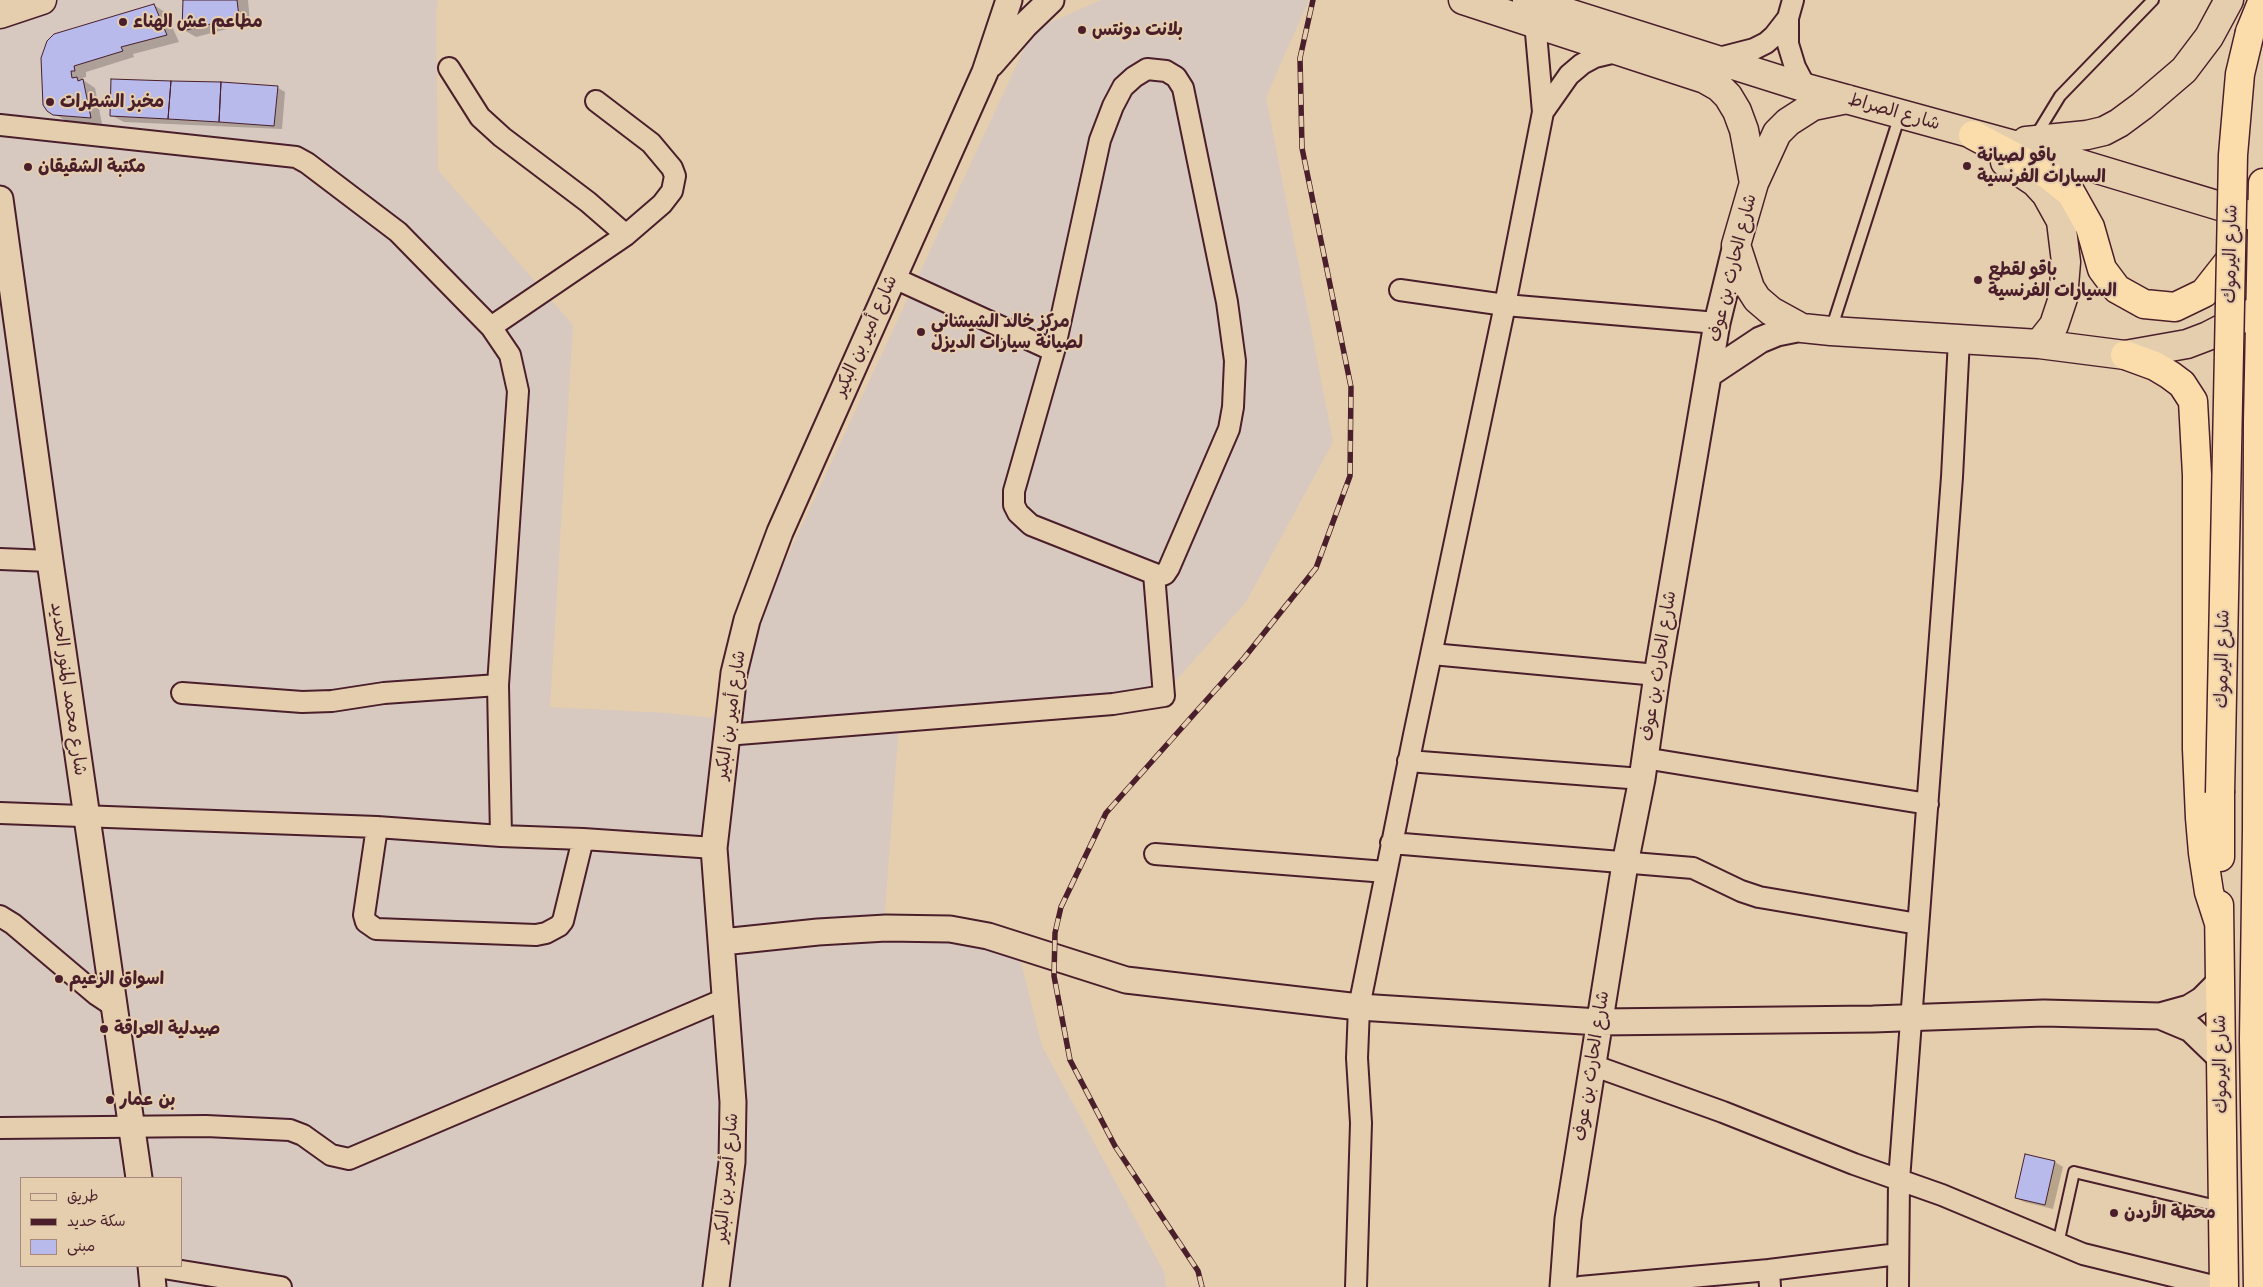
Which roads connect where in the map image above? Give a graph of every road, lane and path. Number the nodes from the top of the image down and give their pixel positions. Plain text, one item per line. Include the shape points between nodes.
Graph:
1 (42, 0) edge
2 (1009, 0) edge
3 (1051, 0) edge
4 (1463, 0) edge
5 (2152, 0) edge
6 (2229, 0) edge
7 (2255, 0) edge
8 (2263, 0) edge
9 (1791, 9) edge
10 (1531, 11) edge
11 (0, 14) edge
12 (2250, 32) junction
13 (1620, 51) junction
14 (1715, 59) junction
15 (449, 68) dead end
16 (985, 72) junction
17 (1806, 88) junction
18 (1847, 99) junction
19 (596, 101) dead end
20 (1543, 112) junction
21 (1900, 114) junction
22 (0, 125) edge
23 (1962, 132) junction
24 (2034, 140) junction
25 (2003, 142) junction
26 (1754, 183) junction
27 (2263, 183) edge
28 (0, 199) edge
29 (2263, 219) edge
30 (626, 236) junction
31 (1736, 245) junction
32 (2230, 260) junction
33 (892, 277) junction
34 (1400, 290) dead end
35 (1506, 305) junction
36 (2261, 316) edge
37 (1717, 323) junction
38 (491, 327) junction
39 (1802, 328) junction
40 (1831, 332) junction
41 (1959, 339) junction
42 (2039, 344) junction
43 (1054, 350) junction
44 (2125, 355) junction
45 (1709, 374) junction
46 (2261, 419) edge
47 (2261, 506) edge
48 (0, 559) edge
49 (50, 561) junction
50 (1154, 574) junction
51 (2260, 606) edge
52 (1432, 654) junction
53 (1657, 675) junction
54 (498, 685) junction
55 (182, 693) dead end
56 (2260, 694) edge
57 (726, 735) junction
58 (1408, 761) junction
59 (1643, 768) junction
60 (1928, 804) junction
61 (0, 813) edge
62 (86, 816) junction
63 (377, 827) junction
64 (2260, 830) edge
65 (501, 836) junction
66 (583, 839) junction
67 (1391, 843) junction
68 (714, 848) junction
69 (1155, 854) dead end
70 (1624, 864) junction
71 (1386, 872) junction
72 (0, 916) edge
73 (2260, 918) edge
74 (2219, 923) junction
75 (1918, 924) junction
76 (722, 942) junction
77 (2220, 982) junction
78 (727, 998) junction
79 (115, 1007) junction
80 (1359, 1008) junction
81 (2160, 1016) junction
82 (1912, 1017) junction
83 (1599, 1022) junction
84 (2259, 1039) edge
85 (2220, 1057) junction
86 (1592, 1065) junction
87 (132, 1125) junction
88 (0, 1128) edge
89 (139, 1177) edge
90 (1899, 1180) junction
91 (2224, 1208) junction
92 (2260, 1222) edge
93 (2058, 1244) junction
94 (1898, 1254) junction
95 (151, 1267) edge
96 (157, 1267) edge
97 (1770, 1278) edge
98 (153, 1287) edge
99 (281, 1287) edge
100 (716, 1287) edge
101 (1356, 1287) edge
102 (1563, 1287) edge
103 (1580, 1287) edge
104 (1898, 1287) edge
105 (2217, 1287) edge
106 (2224, 1287) edge
107 (2258, 1287) edge

1 - 11 main road
2 - 16 street, شارع أمير بن البكير
3 - 16 street, شارع أمير بن البكير
4 - 10 main road, شارع الصراط
5 - 24 lane via 2060,96
6 - 24 main road via 2197,54 2142,106 2104,131
7 - 12 street, شارع اليرموك
8 - 12 highway, شارع اليرموك
9 - 14 street via 1766,43
9 - 17 street via 1788,44
10 - 13 main road, شارع الصراط
10 - 14 main road, شارع الصراط
10 - 20 street
12 - 32 highway, شارع اليرموك, bridge via 2240,74 2233,155
13 - 20 street via 1582,64 1569,76
13 - 26 main road, شارع الصراط via 1705,79 1719,87 1737,111 1744,130
14 - 17 main road, شارع الصراط
15 - 30 street via 487,124 588,202
16 - 33 street, شارع أمير بن البكير
17 - 18 main road, شارع الصراط
18 - 21 main road, شارع الصراط
18 - 26 main road, شارع الحارث بن عوف via 1813,106 1788,122 1777,133
19 - 30 street via 651,143 675,176 672,191 662,204
20 - 35 street
21 - 23 main road, شارع الصراط
21 - 40 lane
22 - 38 street via 296,157 398,232
23 - 25 main road, شارع الصراط
23 - 32 highway via 2047,174 2071,193 2090,227 2102,269 2117,289 2144,304 2175,307 2204,293
23 - 42 main road via 2035,182 2061,221 2066,262 2063,298 2054,325
24 - 25 main road
25 - 29 main road, شارع الصراط
26 - 31 main road, شارع الحارث بن عوف
27 - 29 highway, شارع اليرموك
28 - 49 street, شارع محمد المنور الحديد
29 - 36 highway, شارع اليرموك
30 - 38 street
31 - 37 street, شارع الحارث بن عوف
31 - 39 main road via 1750,288 1757,299
32 - 74 highway, شارع اليرموك, bridge
33 - 43 street
33 - 57 street, شارع أمير بن البكير via 780,532 747,620 734,673
34 - 35 street
35 - 37 street
35 - 52 street
36 - 44 main road via 2187,344
36 - 46 highway, شارع اليرموك
37 - 45 street, شارع الحارث بن عوف
38 - 54 street via 510,355 518,391
39 - 40 main road
39 - 45 street via 1760,340
40 - 41 main road
41 - 42 main road
41 - 60 street
42 - 44 main road
43 - 50 street via 1014,492 1014,505 1031,525
43 - 50 street via 1100,140 1113,106 1123,87 1134,77 1147,69 1166,71 1176,77 1183,88 1188,107 1227,302 1235,371 1233,407 1220,452 1169,568 1165,574
44 - 74 highway via 2170,375 2182,384 2193,402 2197,475 2197,750 2203,853 2209,892
45 - 53 street, شارع الحارث بن عوف
46 - 47 highway, شارع اليرموك
47 - 51 highway, شارع اليرموك
48 - 49 street
49 - 62 street, شارع محمد المنور الحديد
50 - 57 street via 1164,696 1113,704
51 - 56 highway, شارع اليرموك
52 - 53 street
52 - 58 street
53 - 59 street, شارع الحارث بن عوف
54 - 55 street via 302,702
54 - 65 street
56 - 64 highway, شارع اليرموك
57 - 68 street, شارع أمير بن البكير
58 - 59 street
58 - 67 street
59 - 60 street
59 - 70 street, شارع الحارث بن عوف
60 - 75 street
61 - 62 street
62 - 63 street
62 - 79 street, شارع محمد المنور الحديد
63 - 65 street
63 - 66 street via 364,915 366,922 376,928 546,933 563,921
64 - 73 highway, شارع اليرموك
65 - 66 street
66 - 68 street
67 - 70 street
67 - 71 street
68 - 76 street, شارع أمير بن البكير
69 - 71 street
70 - 75 street via 1693,868 1759,896
70 - 83 street, شارع الحارث بن عوف
71 - 80 street
72 - 79 street
73 - 84 highway, شارع اليرموك
74 - 77 highway, شارع اليرموك
75 - 82 street
76 - 78 street, شارع أمير بن البكير
76 - 80 street via 866,929 950,929 988,936 1126,980
77 - 81 street via 2189,1008
77 - 85 highway, شارع اليرموك
78 - 87 street via 349,1159 331,1155 290,1130
78 - 100 street, شارع أمير بن البكير via 734,1102 732,1162
79 - 87 street, شارع محمد المنور الحديد
80 - 83 street
80 - 101 street via 1357,1058 1361,1123
81 - 82 street via 2044,1013
81 - 85 street via 2191,1029
82 - 83 street
82 - 90 street
83 - 86 street, شارع الحارث بن عوف
84 - 92 highway, شارع اليرموك
85 - 91 highway, شارع اليرموك
86 - 90 street
86 - 102 street, شارع الحارث بن عوف via 1568,1218
87 - 88 street
87 - 89 street, شارع محمد المنور الحديد
90 - 93 street via 2004,1219
90 - 94 street
91 - 93 lane via 2074,1172
91 - 106 highway, شارع اليرموك
92 - 107 highway, شارع اليرموك
93 - 105 street via 2083,1254
94 - 97 street
94 - 104 street
95 - 98 street
96 - 99 street
97 - 103 street

